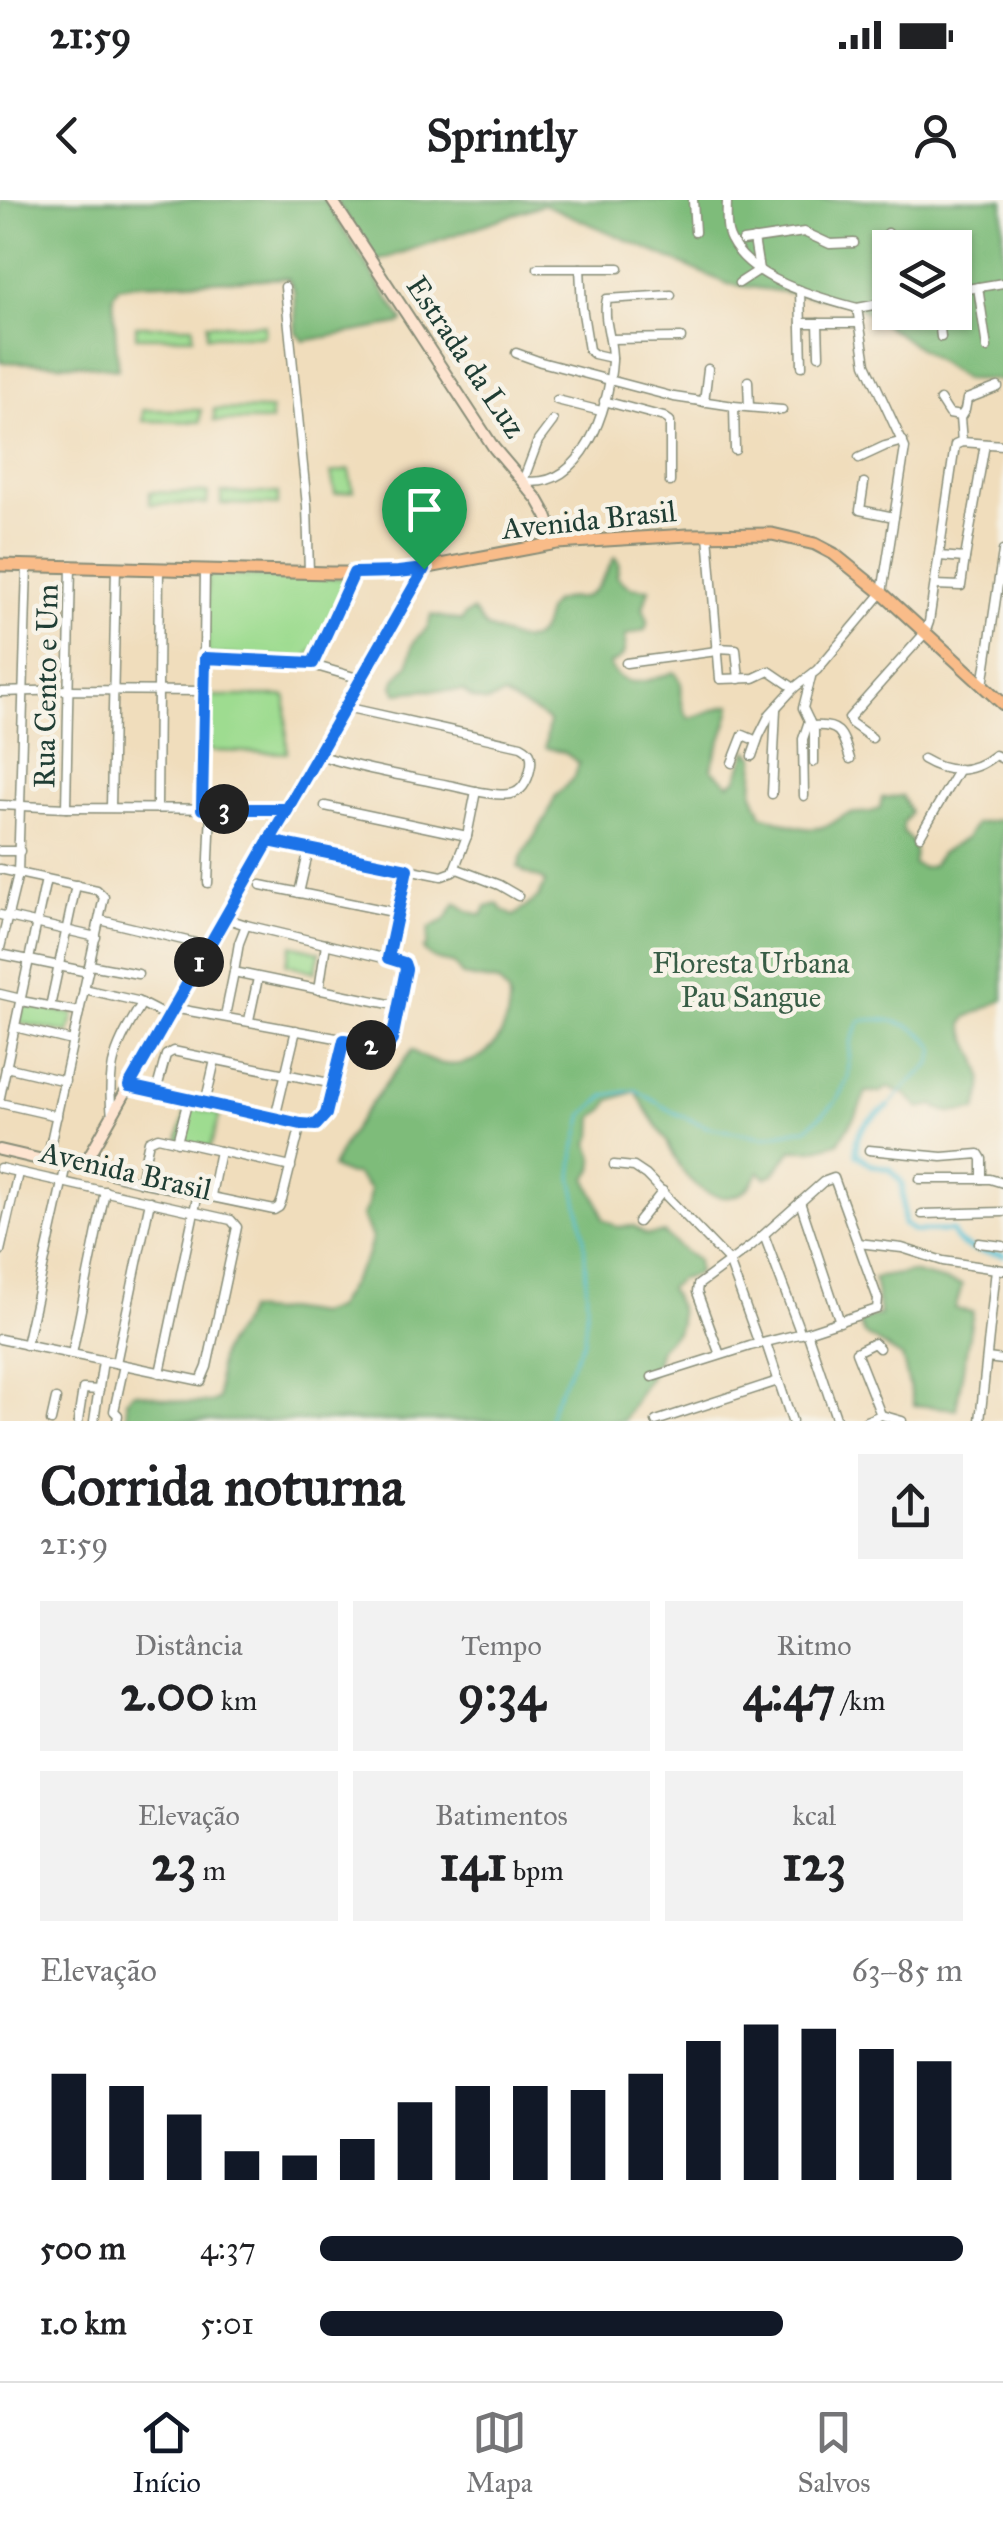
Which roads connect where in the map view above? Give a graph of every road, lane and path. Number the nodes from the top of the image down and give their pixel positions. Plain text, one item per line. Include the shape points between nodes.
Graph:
1 (332, 200) edge
2 (693, 200) edge
3 (727, 200) edge
4 (695, 232) dead end
5 (754, 239) junction
6 (743, 241) dead end
7 (854, 242) dead end
8 (538, 268) dead end
9 (580, 268) junction
10 (619, 268) dead end
11 (758, 270) junction
12 (1003, 283) edge
13 (739, 284) dead end
14 (978, 287) junction
15 (285, 288) dead end
16 (972, 288) edge
17 (800, 290) junction
18 (671, 295) dead end
19 (872, 305) edge
20 (857, 308) junction
21 (818, 322) junction
22 (859, 322) junction
23 (800, 323) junction
24 (941, 330) edge
25 (942, 336) dead end
26 (680, 338) dead end
27 (610, 339) junction
28 (987, 348) dead end
29 (516, 353) dead end
30 (819, 355) dead end
31 (612, 358) junction
32 (802, 366) dead end
33 (708, 369) dead end
34 (610, 379) junction
35 (748, 381) dead end
36 (998, 387) dead end
37 (557, 400) dead end
38 (940, 400) dead end
39 (704, 402) junction
40 (603, 406) junction
41 (734, 406) junction
42 (750, 407) junction
43 (782, 410) dead end
44 (960, 416) junction
45 (553, 421) dead end
46 (903, 441) junction
47 (985, 444) junction
48 (1003, 445) edge
49 (958, 446) junction
50 (735, 450) dead end
51 (859, 458) dead end
52 (523, 480) junction
53 (670, 482) dead end
54 (864, 483) dead end
55 (894, 517) junction
56 (708, 535) junction
57 (558, 543) junction
58 (939, 556) junction
59 (1003, 556) edge
60 (965, 558) junction
61 (27, 564) junction
62 (0, 565) edge
63 (71, 565) junction
64 (116, 567) junction
65 (159, 568) junction
66 (424, 569) junction
67 (205, 570) junction
68 (309, 572) junction
69 (354, 573) junction
70 (934, 585) junction
71 (882, 593) junction
72 (924, 634) junction
73 (717, 650) junction
74 (205, 658) junction
75 (313, 663) junction
76 (626, 664) dead end
77 (810, 676) junction
78 (362, 679) junction
79 (740, 679) junction
80 (983, 686) junction
81 (794, 688) junction
82 (23, 690) junction
83 (68, 690) junction
84 (114, 690) junction
85 (159, 690) junction
86 (205, 691) junction
87 (0, 692) edge
88 (1003, 704) edge
89 (345, 707) junction
90 (776, 710) junction
91 (811, 724) junction
92 (872, 738) dead end
93 (757, 741) junction
94 (319, 755) junction
95 (752, 756) dead end
96 (850, 759) dead end
97 (923, 759) dead end
98 (1003, 759) edge
99 (814, 762) dead end
100 (732, 763) dead end
101 (960, 769) junction
102 (476, 791) junction
103 (772, 794) dead end
104 (804, 796) dead end
105 (0, 805) edge
106 (21, 805) junction
107 (325, 806) dead end
108 (111, 807) junction
109 (66, 808) junction
110 (157, 808) junction
111 (207, 809) junction
112 (288, 809) junction
113 (467, 836) junction
114 (920, 836) dead end
115 (269, 841) junction
116 (309, 848) junction
117 (0, 852) edge
118 (20, 852) junction
119 (0, 869) edge
120 (407, 869) junction
121 (454, 870) junction
122 (18, 874) junction
123 (46, 879) junction
124 (208, 883) dead end
125 (76, 885) junction
126 (261, 885) dead end
127 (299, 893) junction
128 (518, 896) dead end
129 (398, 913) junction
130 (3, 916) edge
131 (225, 918) junction
132 (100, 920) junction
133 (37, 923) junction
134 (246, 925) junction
135 (66, 929) junction
136 (96, 937) junction
137 (326, 944) junction
138 (208, 946) junction
139 (0, 951) edge
140 (388, 958) junction
141 (30, 960) junction
142 (58, 966) junction
143 (89, 968) junction
144 (234, 971) junction
145 (138, 974) dead end
146 (258, 978) junction
147 (84, 989) junction
148 (319, 990) junction
149 (0, 994) edge
150 (21, 1000) junction
151 (142, 1003) junction
152 (400, 1006) junction
153 (50, 1007) junction
154 (79, 1012) junction
155 (170, 1012) junction
156 (225, 1016) junction
157 (249, 1020) junction
158 (15, 1027) junction
159 (296, 1030) junction
160 (344, 1040) junction
161 (72, 1041) junction
162 (215, 1060) junction
163 (6, 1067) junction
164 (285, 1074) junction
165 (64, 1081) junction
166 (334, 1084) junction
167 (129, 1086) junction
168 (156, 1092) junction
169 (0, 1100) edge
170 (188, 1100) junction
171 (205, 1104) junction
172 (57, 1116) junction
173 (112, 1117) junction
174 (275, 1118) junction
175 (301, 1124) junction
176 (176, 1142) junction
177 (0, 1150) edge
178 (869, 1150) dead end
179 (220, 1152) junction
180 (47, 1160) junction
181 (614, 1164) dead end
182 (73, 1166) junction
183 (290, 1167) junction
184 (0, 1168) edge
185 (18, 1172) junction
186 (920, 1179) dead end
187 (982, 1179) junction
188 (62, 1181) junction
189 (140, 1182) junction
190 (1003, 1183) edge
191 (663, 1190) junction
192 (105, 1191) junction
193 (198, 1193) junction
194 (211, 1195) junction
195 (150, 1201) junction
196 (800, 1202) junction
197 (193, 1211) junction
198 (1003, 1212) edge
199 (922, 1214) dead end
200 (638, 1222) dead end
201 (764, 1234) junction
202 (980, 1242) dead end
203 (858, 1243) junction
204 (1003, 1246) edge
205 (0, 1252) edge
206 (729, 1262) junction
207 (999, 1269) edge
208 (840, 1322) junction
209 (804, 1333) junction
210 (0, 1339) edge
211 (763, 1344) junction
212 (26, 1345) junction
213 (879, 1348) dead end
214 (72, 1354) junction
215 (720, 1355) junction
216 (986, 1358) junction
217 (1003, 1360) edge
218 (103, 1361) junction
219 (120, 1364) junction
220 (160, 1373) junction
221 (652, 1377) dead end
222 (778, 1381) junction
223 (99, 1390) junction
224 (56, 1399) dead end
225 (881, 1414) junction
226 (790, 1420) edge
227 (51, 1421) edge
228 (78, 1421) edge
229 (94, 1421) edge
230 (117, 1421) edge
231 (656, 1421) edge
232 (837, 1421) edge
233 (866, 1421) edge
234 (902, 1421) edge
235 (980, 1421) edge

1 - 52 main road, Estrada da Luz via 494,448
2 - 4 street
3 - 11 street via 730,239
5 - 6 street
5 - 7 street via 804,232 830,244
5 - 11 street
8 - 9 street
9 - 10 street
9 - 31 street via 588,350
11 - 13 street
11 - 17 street
12 - 14 street
14 - 16 street
14 - 28 street
15 - 68 street
17 - 20 street
17 - 23 street
18 - 27 street via 606,299
19 - 20 street
20 - 22 street
21 - 22 street
21 - 23 street
21 - 30 street
22 - 46 street via 866,364
23 - 32 street
24 - 25 street
26 - 27 street
27 - 31 street
29 - 34 street
31 - 34 street
33 - 39 street
34 - 39 street
34 - 40 street
35 - 42 street
36 - 44 street via 967,400
37 - 40 street
38 - 44 street via 949,414
39 - 41 street
40 - 52 street via 571,467 542,481
40 - 53 street via 670,421
41 - 42 street
41 - 50 street
42 - 43 street
44 - 49 street
45 - 52 street
46 - 51 street
46 - 55 street
47 - 48 street
47 - 49 street
47 - 60 street
49 - 58 street
52 - 57 main road, Estrada da Luz
54 - 55 street via 860,510
55 - 71 street
56 - 57 main road, Avenida Brasil
56 - 71 main road, Avenida Brasil via 772,534 815,544
56 - 73 street
57 - 66 main road, Avenida Brasil
58 - 60 street
58 - 70 street
59 - 80 street
60 - 70 street via 961,586
61 - 62 main road, Avenida Brasil
61 - 63 main road, Avenida Brasil
61 - 82 street
63 - 64 main road, Avenida Brasil
63 - 83 street, Rua Cento e Um
64 - 65 main road, Avenida Brasil
64 - 84 street
65 - 67 main road, Avenida Brasil
65 - 85 street
66 - 69 main road, Avenida Brasil
66 - 78 main road
67 - 68 main road, Avenida Brasil
67 - 74 street
68 - 69 main road, Avenida Brasil
69 - 75 street
70 - 72 street
71 - 72 main road, Avenida Brasil
71 - 77 street
72 - 80 main road, Avenida Brasil
72 - 92 street via 850,718
73 - 76 street
73 - 79 street via 720,679
73 - 79 street via 736,649
74 - 75 street
74 - 86 street
75 - 78 street
77 - 81 street
77 - 91 street via 802,708
78 - 89 main road
79 - 81 street via 768,671
80 - 88 main road, Avenida Brasil
81 - 90 street
82 - 83 street
82 - 87 street
82 - 106 street
83 - 84 street
83 - 109 street, Rua Cento e Um
84 - 85 street
84 - 108 street
85 - 86 street
85 - 110 street
86 - 111 street
89 - 94 main road
89 - 102 street via 521,746 531,754 519,790
90 - 93 street
90 - 103 street
91 - 96 street via 834,727
91 - 99 street
91 - 104 street via 804,739
93 - 95 street
93 - 100 street via 743,735
94 - 102 street
94 - 112 main road
97 - 101 street
98 - 101 street via 997,755
101 - 114 street
102 - 113 street
105 - 106 street
106 - 109 street
106 - 118 street
107 - 113 street
108 - 109 street
108 - 110 street
110 - 111 street
111 - 112 street
111 - 124 street
112 - 115 main road
113 - 121 street
115 - 116 street
115 - 131 main road
116 - 120 street
116 - 127 street
117 - 118 street
118 - 122 street
119 - 122 street
120 - 121 street via 436,876
120 - 129 street
121 - 128 street
122 - 123 street
122 - 130 street
123 - 125 street
123 - 133 street
125 - 132 street via 104,896
125 - 135 street
126 - 127 street
127 - 129 street
129 - 140 street
130 - 133 street
130 - 139 street
131 - 134 street
131 - 138 main road
132 - 136 street
132 - 138 street
133 - 135 street
133 - 141 street
134 - 137 street
134 - 144 street
135 - 136 street
135 - 142 street
136 - 143 street
137 - 140 street
137 - 148 street
138 - 155 main road
139 - 141 street
140 - 152 street via 406,969
141 - 142 street
141 - 150 street
142 - 143 street
142 - 153 street
143 - 145 street
143 - 147 street
144 - 146 street
144 - 156 street
146 - 148 street
146 - 157 street
147 - 151 street
147 - 154 street
148 - 152 street
149 - 150 street
150 - 153 street
150 - 158 street
151 - 155 street
151 - 173 street via 112,1062
152 - 160 street via 389,1045
153 - 154 street
154 - 161 street
155 - 156 street
155 - 167 main road
156 - 157 street
157 - 159 street
158 - 161 street
158 - 163 street
159 - 160 street
159 - 164 street
160 - 166 street
161 - 165 street
162 - 164 street
162 - 168 street via 168,1052
162 - 171 street
163 - 165 street
163 - 169 street
164 - 166 street
164 - 174 street
165 - 172 street
166 - 175 street via 323,1120
167 - 168 street
167 - 173 main road
168 - 170 street
169 - 172 street
170 - 171 street
170 - 176 street
171 - 174 street
172 - 180 street
173 - 182 main road
174 - 175 street
175 - 183 street
176 - 179 street
176 - 189 street via 149,1141
177 - 180 main road
178 - 187 street via 980,1154
179 - 183 street
179 - 194 street
180 - 182 main road
181 - 191 street via 634,1167
182 - 188 street
182 - 189 street
183 - 194 street via 277,1209
184 - 185 street, Avenida Brasil
185 - 188 street, Avenida Brasil
185 - 205 street
186 - 187 street
187 - 190 street
188 - 192 street, Avenida Brasil
188 - 212 street
189 - 193 street
191 - 200 street
191 - 206 street
192 - 195 street, Avenida Brasil
192 - 214 street
193 - 194 street
193 - 197 street
195 - 197 street, Avenida Brasil
195 - 219 street
196 - 201 street
196 - 203 street via 829,1178 837,1180
196 - 208 street
197 - 220 street
197 - 220 street, Avenida Brasil via 237,1227 205,1375 194,1381
198 - 199 street
201 - 206 street
201 - 209 street
202 - 204 street
203 - 207 street
203 - 208 street via 878,1305
206 - 211 street
206 - 215 street via 697,1289
207 - 216 street
208 - 209 street
209 - 211 street
209 - 232 street
210 - 212 street
211 - 215 street
211 - 222 street
212 - 214 street
213 - 225 street via 872,1343 856,1350
214 - 218 street
215 - 221 street
216 - 217 street
216 - 235 street
218 - 219 street
218 - 223 street
219 - 220 street
219 - 230 street
222 - 226 street
222 - 231 street
223 - 228 street via 84,1389
223 - 229 street
224 - 227 street
225 - 233 street
225 - 234 street

